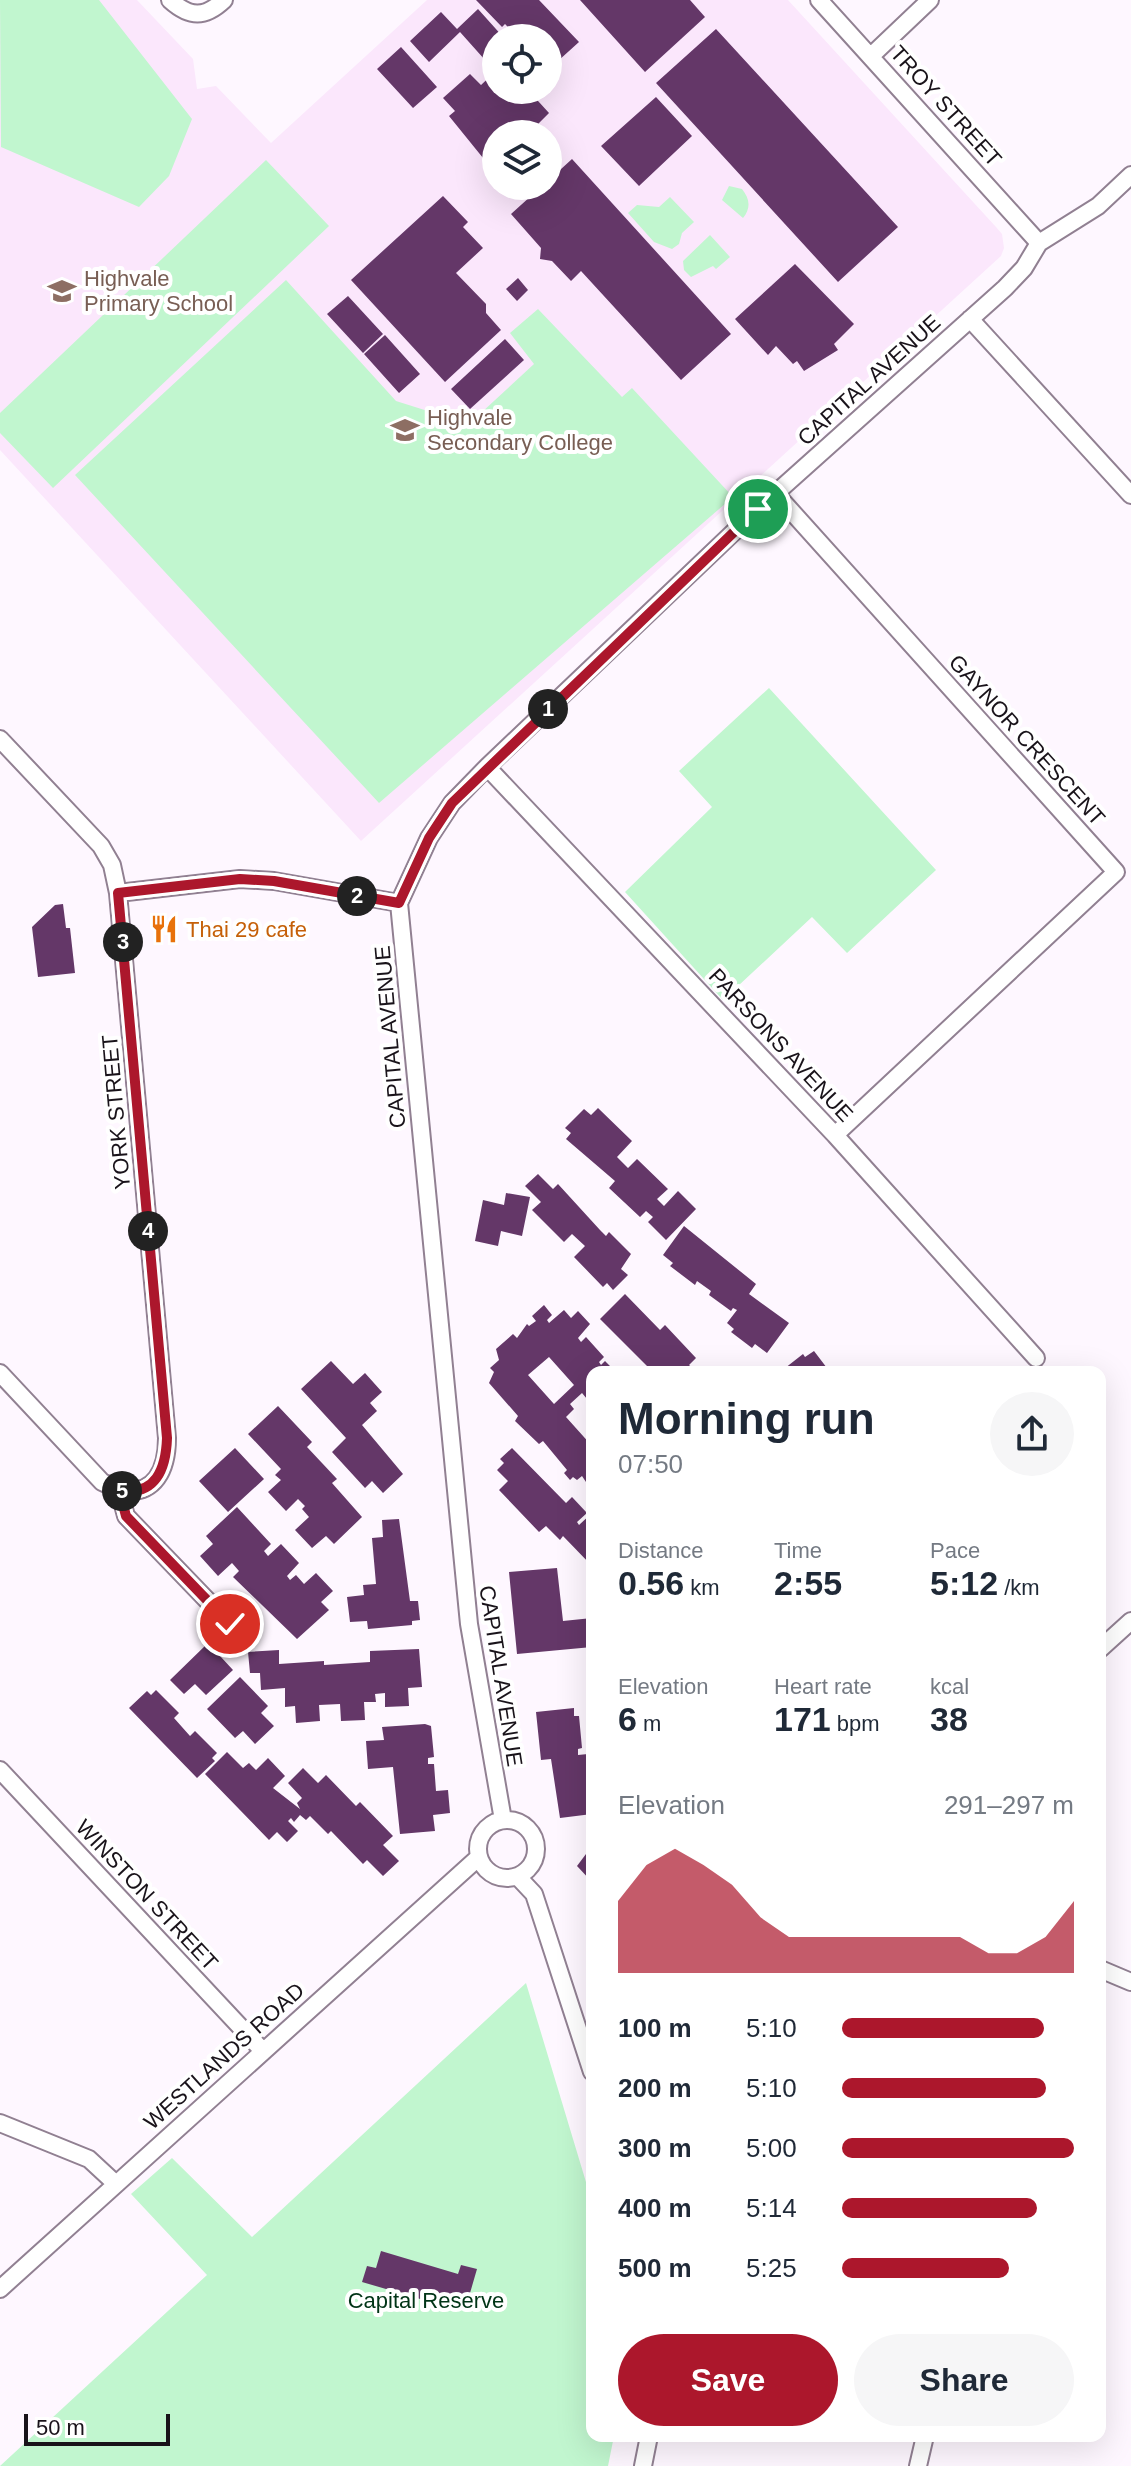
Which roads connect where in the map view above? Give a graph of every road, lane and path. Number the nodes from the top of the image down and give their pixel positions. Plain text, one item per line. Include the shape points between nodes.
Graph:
1 (170, 0) edge
2 (224, 0) edge
3 (819, 0) edge
4 (930, 0) edge
5 (871, 56) junction
6 (1131, 175) edge
7 (1039, 243) junction
8 (970, 319) junction
9 (775, 493) junction
10 (1131, 495) edge
11 (0, 739) edge
12 (487, 767) junction
13 (118, 893) junction
14 (399, 903) junction
15 (835, 1135) junction
16 (1036, 1358) dead end
17 (0, 1373) edge
18 (119, 1490) junction
19 (1131, 1621) edge
20 (230, 1624) dead end
21 (1106, 1644) edge
22 (0, 1770) edge
23 (503, 1820) junction
24 (479, 1857) junction
25 (518, 1877) junction
26 (1106, 1972) edge
27 (1131, 1982) edge
28 (262, 2050) junction
29 (586, 2051) edge
30 (0, 2123) edge
31 (116, 2184) junction
32 (0, 2289) edge
33 (648, 2442) edge
34 (924, 2442) edge
35 (643, 2466) edge
36 (918, 2466) edge

1 - 2 street via 194,15 207,14
3 - 5 street, TROY STREET
4 - 5 street
5 - 7 street, TROY STREET
6 - 7 street, CAPITAL AVENUE via 1098,206
7 - 8 street, CAPITAL AVENUE via 1024,268
8 - 9 street, CAPITAL AVENUE
8 - 10 street
9 - 12 street, CAPITAL AVENUE
9 - 15 street, GAYNOR CRESCENT via 1116,872
11 - 13 street, YORK STREET via 101,846
12 - 14 street, CAPITAL AVENUE via 452,803 429,838
12 - 15 street, PARSONS AVENUE
13 - 14 street via 240,879
13 - 18 street, YORK STREET via 167,1438 161,1476 140,1490
14 - 23 street, CAPITAL AVENUE via 469,1624
15 - 16 street, PARSONS AVENUE
17 - 18 street via 102,1482
18 - 20 street via 126,1516
19 - 21 street
22 - 28 street, WINSTON STREET
23 - 24 street via 486,1828
23 - 25 street via 523,1824 535,1840 535,1860
24 - 25 street via 498,1877
24 - 28 street, WESTLANDS ROAD
25 - 29 street via 534,1894
26 - 27 street
28 - 31 street, WESTLANDS ROAD
30 - 31 street via 89,2159
31 - 32 street, WESTLANDS ROAD
33 - 35 street
34 - 36 street

